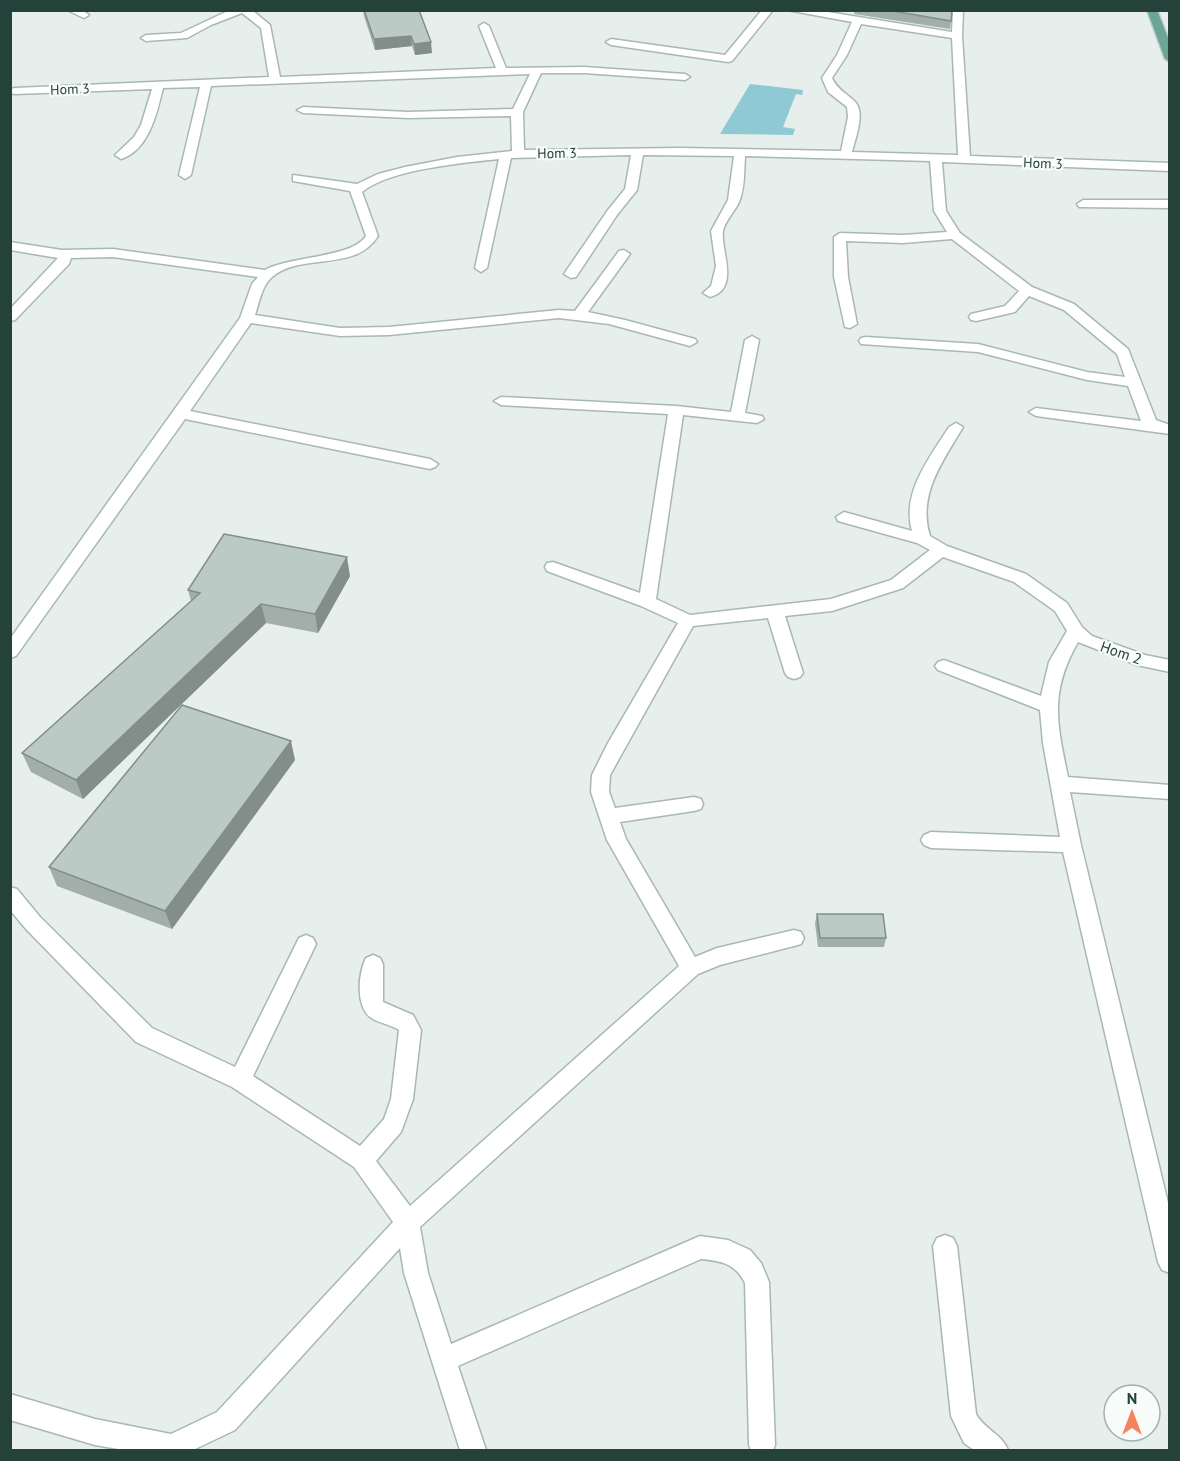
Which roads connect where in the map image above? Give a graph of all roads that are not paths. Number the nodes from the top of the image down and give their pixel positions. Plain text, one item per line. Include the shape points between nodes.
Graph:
1 (72, 10) edge
2 (242, 10) edge
3 (768, 10) edge
4 (792, 10) edge
5 (958, 10) edge
6 (1152, 10) edge
7 (1164, 10) edge
8 (84, 15) dead end
9 (847, 15) edge
10 (857, 22) junction
11 (484, 26) dead end
12 (1170, 26) edge
13 (957, 36) junction
14 (146, 38) dead end
15 (611, 42) dead end
16 (646, 57) junction
17 (1170, 58) edge
18 (537, 70) junction
19 (502, 71) junction
20 (685, 77) dead end
21 (275, 81) junction
22 (206, 85) junction
23 (158, 86) junction
24 (15, 91) dead end
25 (303, 110) dead end
26 (518, 112) junction
27 (638, 152) junction
28 (740, 153) junction
29 (512, 154) junction
30 (846, 154) junction
31 (121, 155) dead end
32 (936, 159) junction
33 (964, 160) junction
34 (1170, 167) edge
35 (185, 175) dead end
36 (297, 178) dead end
37 (357, 188) junction
38 (1083, 204) dead end
39 (1170, 204) edge
40 (955, 235) junction
41 (10, 246) edge
42 (62, 254) junction
43 (624, 254) dead end
44 (481, 268) dead end
45 (267, 274) junction
46 (571, 274) dead end
47 (1027, 290) junction
48 (710, 293) dead end
49 (579, 315) junction
50 (10, 317) edge
51 (976, 317) dead end
52 (247, 318) junction
53 (850, 324) dead end
54 (752, 340) dead end
55 (866, 341) dead end
56 (690, 342) dead end
57 (1132, 382) junction
58 (501, 401) dead end
59 (676, 410) junction
60 (1036, 412) dead end
61 (181, 414) junction
62 (737, 416) junction
63 (758, 419) dead end
64 (956, 427) dead end
65 (1154, 427) junction
66 (1170, 430) edge
67 (430, 464) dead end
68 (844, 517) dead end
69 (923, 539) junction
70 (941, 550) junction
71 (553, 567) dead end
72 (647, 602) junction
73 (775, 612) junction
74 (688, 621) junction
75 (1076, 631) junction
76 (10, 652) edge
77 (944, 666) dead end
78 (1170, 666) edge
79 (794, 673) dead end
80 (1048, 706) junction
81 (1060, 784) junction
82 (1170, 792) edge
83 (694, 804) dead end
84 (607, 817) junction
85 (931, 840) dead end
86 (1071, 845) junction
87 (10, 896) edge
88 (794, 938) dead end
89 (306, 944) dead end
90 (374, 963) dead end
91 (691, 968) junction
92 (240, 1080) junction
93 (362, 1161) junction
94 (408, 1223) junction
95 (945, 1246) dead end
96 (1170, 1262) edge
97 (444, 1360) junction
98 (10, 1407) edge
99 (762, 1445) dead end
100 (473, 1450) edge
101 (995, 1450) edge

1 - 8 street
2 - 14 street via 183,36
2 - 21 street via 266,27
3 - 16 street via 728,59
4 - 9 street
5 - 13 street
6 - 17 main road
7 - 12 main road
9 - 10 street
10 - 13 street
10 - 30 street via 827,78 832,90 852,106 854,117
11 - 19 street
13 - 33 street
15 - 16 street
16 - 18 street
16 - 20 street
18 - 19 street, Hom 3
18 - 26 street, Hom 3
19 - 21 street, Hom 3
21 - 22 street, Hom 3
22 - 23 street, Hom 3
22 - 35 street
23 - 24 street, Hom 3
23 - 31 street via 147,127 140,139
25 - 26 street via 408,115
26 - 29 street, Hom 3
27 - 28 street, Hom 3
27 - 29 street, Hom 3
27 - 46 street via 631,190
28 - 30 street, Hom 3
28 - 48 street via 734,200 717,231 722,266 717,287
29 - 37 street via 393,172
29 - 44 street
30 - 32 street, Hom 3
32 - 33 street, Hom 3
32 - 40 street via 940,211
33 - 34 street, Hom 3
36 - 37 street
37 - 45 street via 356,196 372,236 367,244 353,252 282,266
38 - 39 street
40 - 47 street
40 - 53 street via 903,239 840,237 841,277
41 - 42 street
42 - 45 street via 113,253
42 - 50 street via 64,261
43 - 49 street
45 - 52 street via 259,284
47 - 51 street via 1010,309
47 - 57 street via 1069,307 1123,352
49 - 52 street via 379,332 340,332
49 - 56 street
52 - 61 street
54 - 62 street
55 - 57 street via 978,348 1087,376
57 - 65 street
58 - 59 street
59 - 62 street
59 - 72 street
60 - 65 street
61 - 67 street
61 - 76 street
62 - 63 street
64 - 69 street via 920,488 916,511
65 - 66 street
68 - 69 street
69 - 70 street
70 - 73 street via 897,584 832,605
70 - 75 street via 1020,578 1061,607
71 - 72 street
72 - 74 street
73 - 74 street
73 - 79 street
74 - 84 street via 601,776 600,792
75 - 78 street, Hom 2 via 1096,645
75 - 80 street via 1058,662
77 - 80 street
80 - 81 street
81 - 82 street
81 - 86 street
83 - 84 street
84 - 91 street
85 - 86 street
86 - 96 street
87 - 92 street via 144,1035
88 - 91 street via 717,957
89 - 92 street
90 - 93 street via 373,1007 406,1022 410,1030 402,1099 393,1125
91 - 94 street
92 - 93 street
93 - 94 street
94 - 97 street via 416,1273
94 - 98 street via 226,1421 172,1447 95,1432
95 - 101 street via 964,1416 973,1434
97 - 99 street via 700,1247 732,1250 751,1265 757,1282
97 - 100 street

